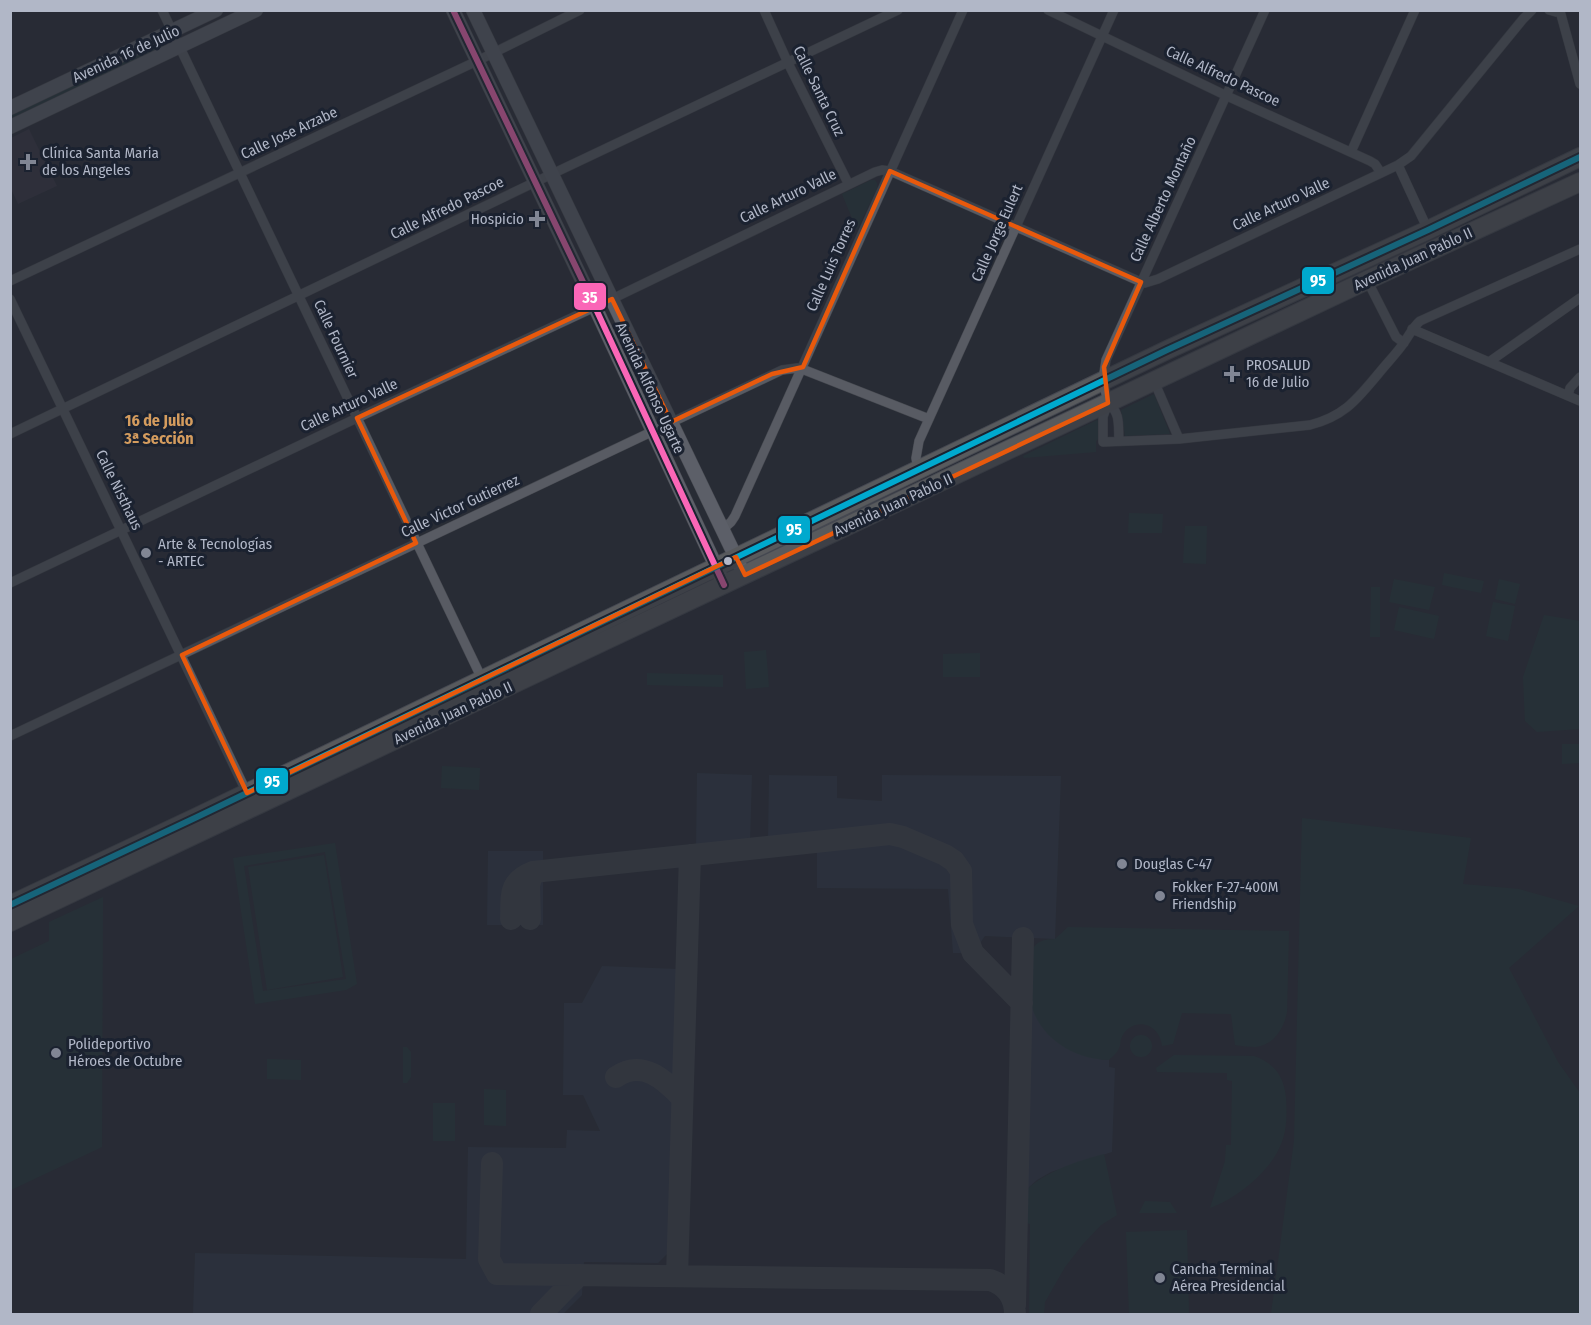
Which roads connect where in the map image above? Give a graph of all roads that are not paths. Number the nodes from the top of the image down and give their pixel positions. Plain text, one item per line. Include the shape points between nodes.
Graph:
1 (162, 10) edge
2 (216, 10) edge
3 (256, 10) edge
4 (453, 10) edge
5 (473, 10) edge
6 (580, 10) edge
7 (764, 10) edge
8 (898, 10) edge
9 (963, 10) edge
10 (1048, 10) edge
11 (1114, 10) edge
12 (1265, 10) edge
13 (1415, 10) edge
14 (1532, 10) edge
15 (1549, 10) edge
16 (1560, 11) edge
17 (172, 31) junction
18 (1102, 37) junction
19 (180, 46) junction
20 (493, 53) junction
21 (477, 61) junction
22 (788, 63) junction
23 (1581, 84) edge
24 (1227, 96) junction
25 (10, 108) edge
26 (10, 127) edge
27 (1351, 152) junction
28 (1581, 157) edge
29 (1398, 165) junction
30 (890, 171) junction
31 (240, 172) junction
32 (1381, 173) junction
33 (552, 174) junction
34 (1581, 182) edge
35 (534, 183) junction
36 (848, 183) junction
37 (1017, 227) junction
38 (1428, 230) junction
39 (1581, 249) edge
40 (10, 280) edge
41 (1367, 280) junction
42 (1141, 282) junction
43 (299, 297) junction
44 (1581, 298) edge
45 (10, 299) edge
46 (612, 299) junction
47 (595, 307) junction
48 (1412, 329) junction
49 (1404, 344) junction
50 (1488, 362) junction
51 (802, 369) junction
52 (1581, 377) edge
53 (1103, 380) junction
54 (1154, 381) junction
55 (1568, 396) junction
56 (1581, 401) edge
57 (1108, 403) junction
58 (63, 409) junction
59 (357, 418) junction
60 (929, 419) junction
61 (671, 422) junction
62 (652, 431) junction
63 (10, 434) edge
64 (1179, 439) junction
65 (1119, 441) junction
66 (918, 470) junction
67 (723, 529) junction
68 (122, 531) junction
69 (416, 543) junction
70 (736, 557) junction
71 (716, 567) junction
72 (745, 575) junction
73 (10, 583) edge
74 (724, 585) junction
75 (182, 655) junction
76 (482, 679) junction
77 (10, 736) edge
78 (248, 793) junction
79 (13, 910) edge

1 - 17 street, Calle Fournier
2 - 17 main road, Avenida 16 de Julio
3 - 19 main road, Avenida 16 de Julio
4 - 21 main road, Avenida Alfonso Ugarte
5 - 20 main road, Avenida Alfonso Ugarte
6 - 20 street, Calle Jose Arzabe
7 - 22 street, Calle Santa Cruz
8 - 22 street, Calle Alfredo Pascoe
9 - 30 street, Calle Luis Torres
10 - 18 street, Calle Alfredo Pascoe
11 - 18 street, Calle Jorge Eulert
12 - 24 street, Calle Alberto Montaño
13 - 27 street
14 - 29 street, Calle Arturo Valle via 1411,156
15 - 16 street
16 - 23 street
17 - 19 street, Calle Fournier
17 - 25 main road, Avenida 16 de Julio
18 - 24 street, Calle Alfredo Pascoe
18 - 37 street, Calle Jorge Eulert
19 - 26 main road, Avenida 16 de Julio
19 - 31 street, Calle Fournier
20 - 21 street, Calle Jose Arzabe
20 - 33 main road, Avenida Alfonso Ugarte
21 - 31 street, Calle Jose Arzabe
21 - 35 main road, Avenida Alfonso Ugarte
22 - 33 street, Calle Alfredo Pascoe
22 - 36 street, Calle Santa Cruz
24 - 27 street, Calle Alfredo Pascoe
24 - 42 street, Calle Alberto Montaño
27 - 32 street, Calle Alfredo Pascoe via 1375,164
28 - 38 highway, Avenida Juan Pablo II
29 - 32 street, Calle Arturo Valle
29 - 38 street
30 - 36 street, Calle Arturo Valle via 882,170
30 - 37 street
30 - 51 street, Calle Luis Torres
31 - 40 street, Calle Jose Arzabe
31 - 43 street, Calle Fournier
32 - 42 street, Calle Arturo Valle via 1158,279
33 - 35 street, Calle Alfredo Pascoe
33 - 46 main road, Avenida Alfonso Ugarte
34 - 41 highway, Avenida Juan Pablo II
35 - 43 street, Calle Alfredo Pascoe
35 - 47 main road, Avenida Alfonso Ugarte
36 - 46 street, Calle Arturo Valle
37 - 42 street
37 - 60 street, Calle Jorge Eulert
38 - 53 highway, Avenida Juan Pablo II
39 - 48 street via 1419,321
41 - 49 street via 1395,337
41 - 54 highway, Avenida Juan Pablo II
42 - 53 street, Calle Alberto Montaño via 1106,360
43 - 58 street, Calle Alfredo Pascoe
43 - 59 street, Calle Fournier
44 - 50 street
45 - 58 street, Calle Nisthaus
46 - 47 street, Calle Arturo Valle
46 - 61 main road, Avenida Alfonso Ugarte
47 - 59 street, Calle Arturo Valle
47 - 62 main road, Avenida Alfonso Ugarte
48 - 49 street
48 - 50 street
49 - 64 street via 1356,400 1327,421
50 - 55 street
51 - 60 street
51 - 61 street, Calle Victor Gutierrez via 772,374
51 - 67 street, Calle Luis Torres via 735,516
52 - 55 street
53 - 57 street, Calle Alberto Montaño
53 - 66 highway, Avenida Juan Pablo II
54 - 57 highway, Avenida Juan Pablo II
54 - 64 street
55 - 56 street
57 - 65 street via 1118,417
57 - 65 street via 1103,417 1103,442
57 - 72 highway, Avenida Juan Pablo II
58 - 63 street, Calle Alfredo Pascoe
58 - 68 street, Calle Nisthaus
59 - 68 street, Calle Arturo Valle
59 - 69 street, Calle Fournier
60 - 66 street, Calle Jorge Eulert via 916,450
61 - 62 street, Calle Victor Gutierrez
61 - 67 main road, Avenida Alfonso Ugarte
62 - 69 street, Calle Victor Gutierrez
62 - 71 main road, Avenida Alfonso Ugarte
64 - 65 street
66 - 70 highway, Avenida Juan Pablo II
67 - 70 main road, Avenida Alfonso Ugarte
68 - 73 street, Calle Arturo Valle
68 - 75 street, Calle Nisthaus
69 - 75 street, Calle Victor Gutierrez
69 - 76 street, Calle Fournier
70 - 71 highway, Avenida Juan Pablo II
70 - 72 main road, Avenida Alfonso Ugarte
71 - 74 main road, Avenida Alfonso Ugarte
71 - 76 highway, Avenida Juan Pablo II
72 - 74 highway, Avenida Juan Pablo II
74 - 79 highway, Avenida Juan Pablo II
75 - 77 street, Calle Victor Gutierrez
75 - 78 street, Calle Nisthaus
76 - 78 highway, Avenida Juan Pablo II
78 - 79 highway, Avenida Juan Pablo II

